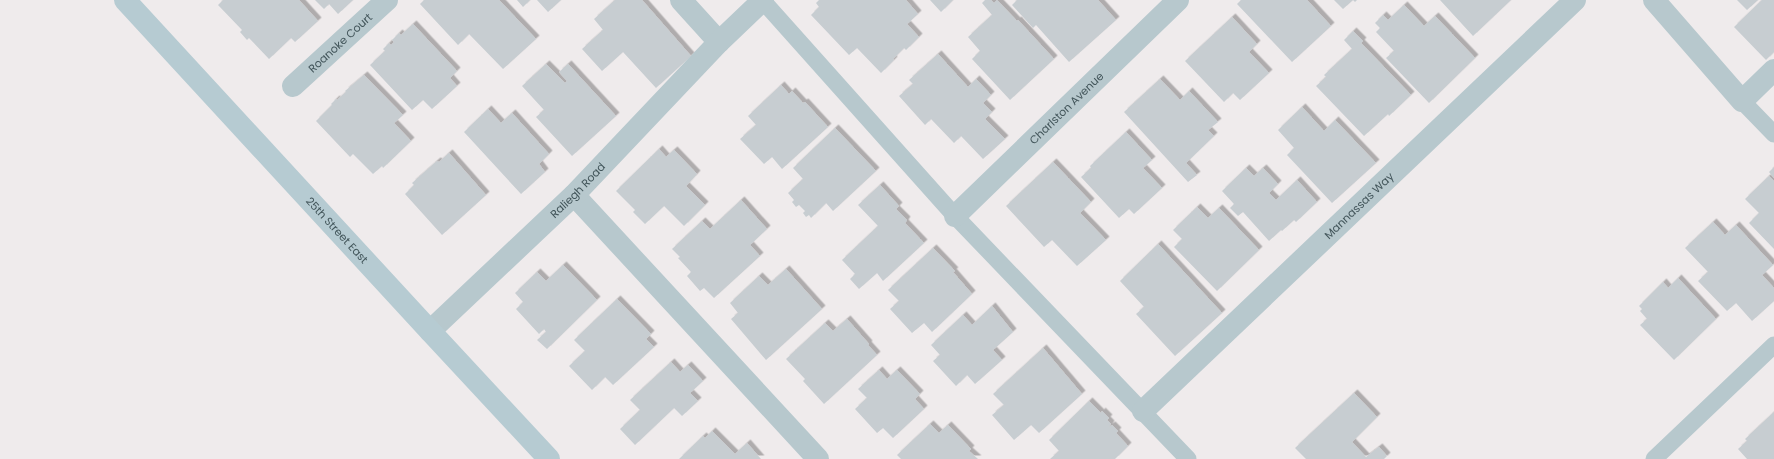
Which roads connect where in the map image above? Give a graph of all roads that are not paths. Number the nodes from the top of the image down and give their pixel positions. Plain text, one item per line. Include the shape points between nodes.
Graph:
1 (125, 0) edge
2 (387, 0) edge
3 (681, 0) edge
4 (763, 0) edge
5 (1178, 0) edge
6 (1575, 0) edge
7 (1654, 0) edge
8 (719, 42) junction
9 (1774, 70) edge
10 (294, 86) dead end
11 (1742, 101) junction
12 (1774, 134) edge
13 (574, 195) junction
14 (955, 216) junction
15 (430, 331) junction
16 (1774, 345) edge
17 (1143, 411) junction
18 (549, 459) edge
19 (818, 459) edge
20 (1188, 459) edge
21 (1654, 459) edge

1 - 15 street, 25th Street East
2 - 10 street, Roanoke Court
3 - 8 street
4 - 8 street, Raliegh Road
4 - 14 lane
5 - 14 street, Charlston Avenue
6 - 17 street, Mannassas Way
7 - 11 street
8 - 13 street, Raliegh Road
9 - 11 street
11 - 12 lane
13 - 15 street, Raliegh Road
13 - 19 street
14 - 17 lane
15 - 18 street, 25th Street East
16 - 21 lane
17 - 20 lane

